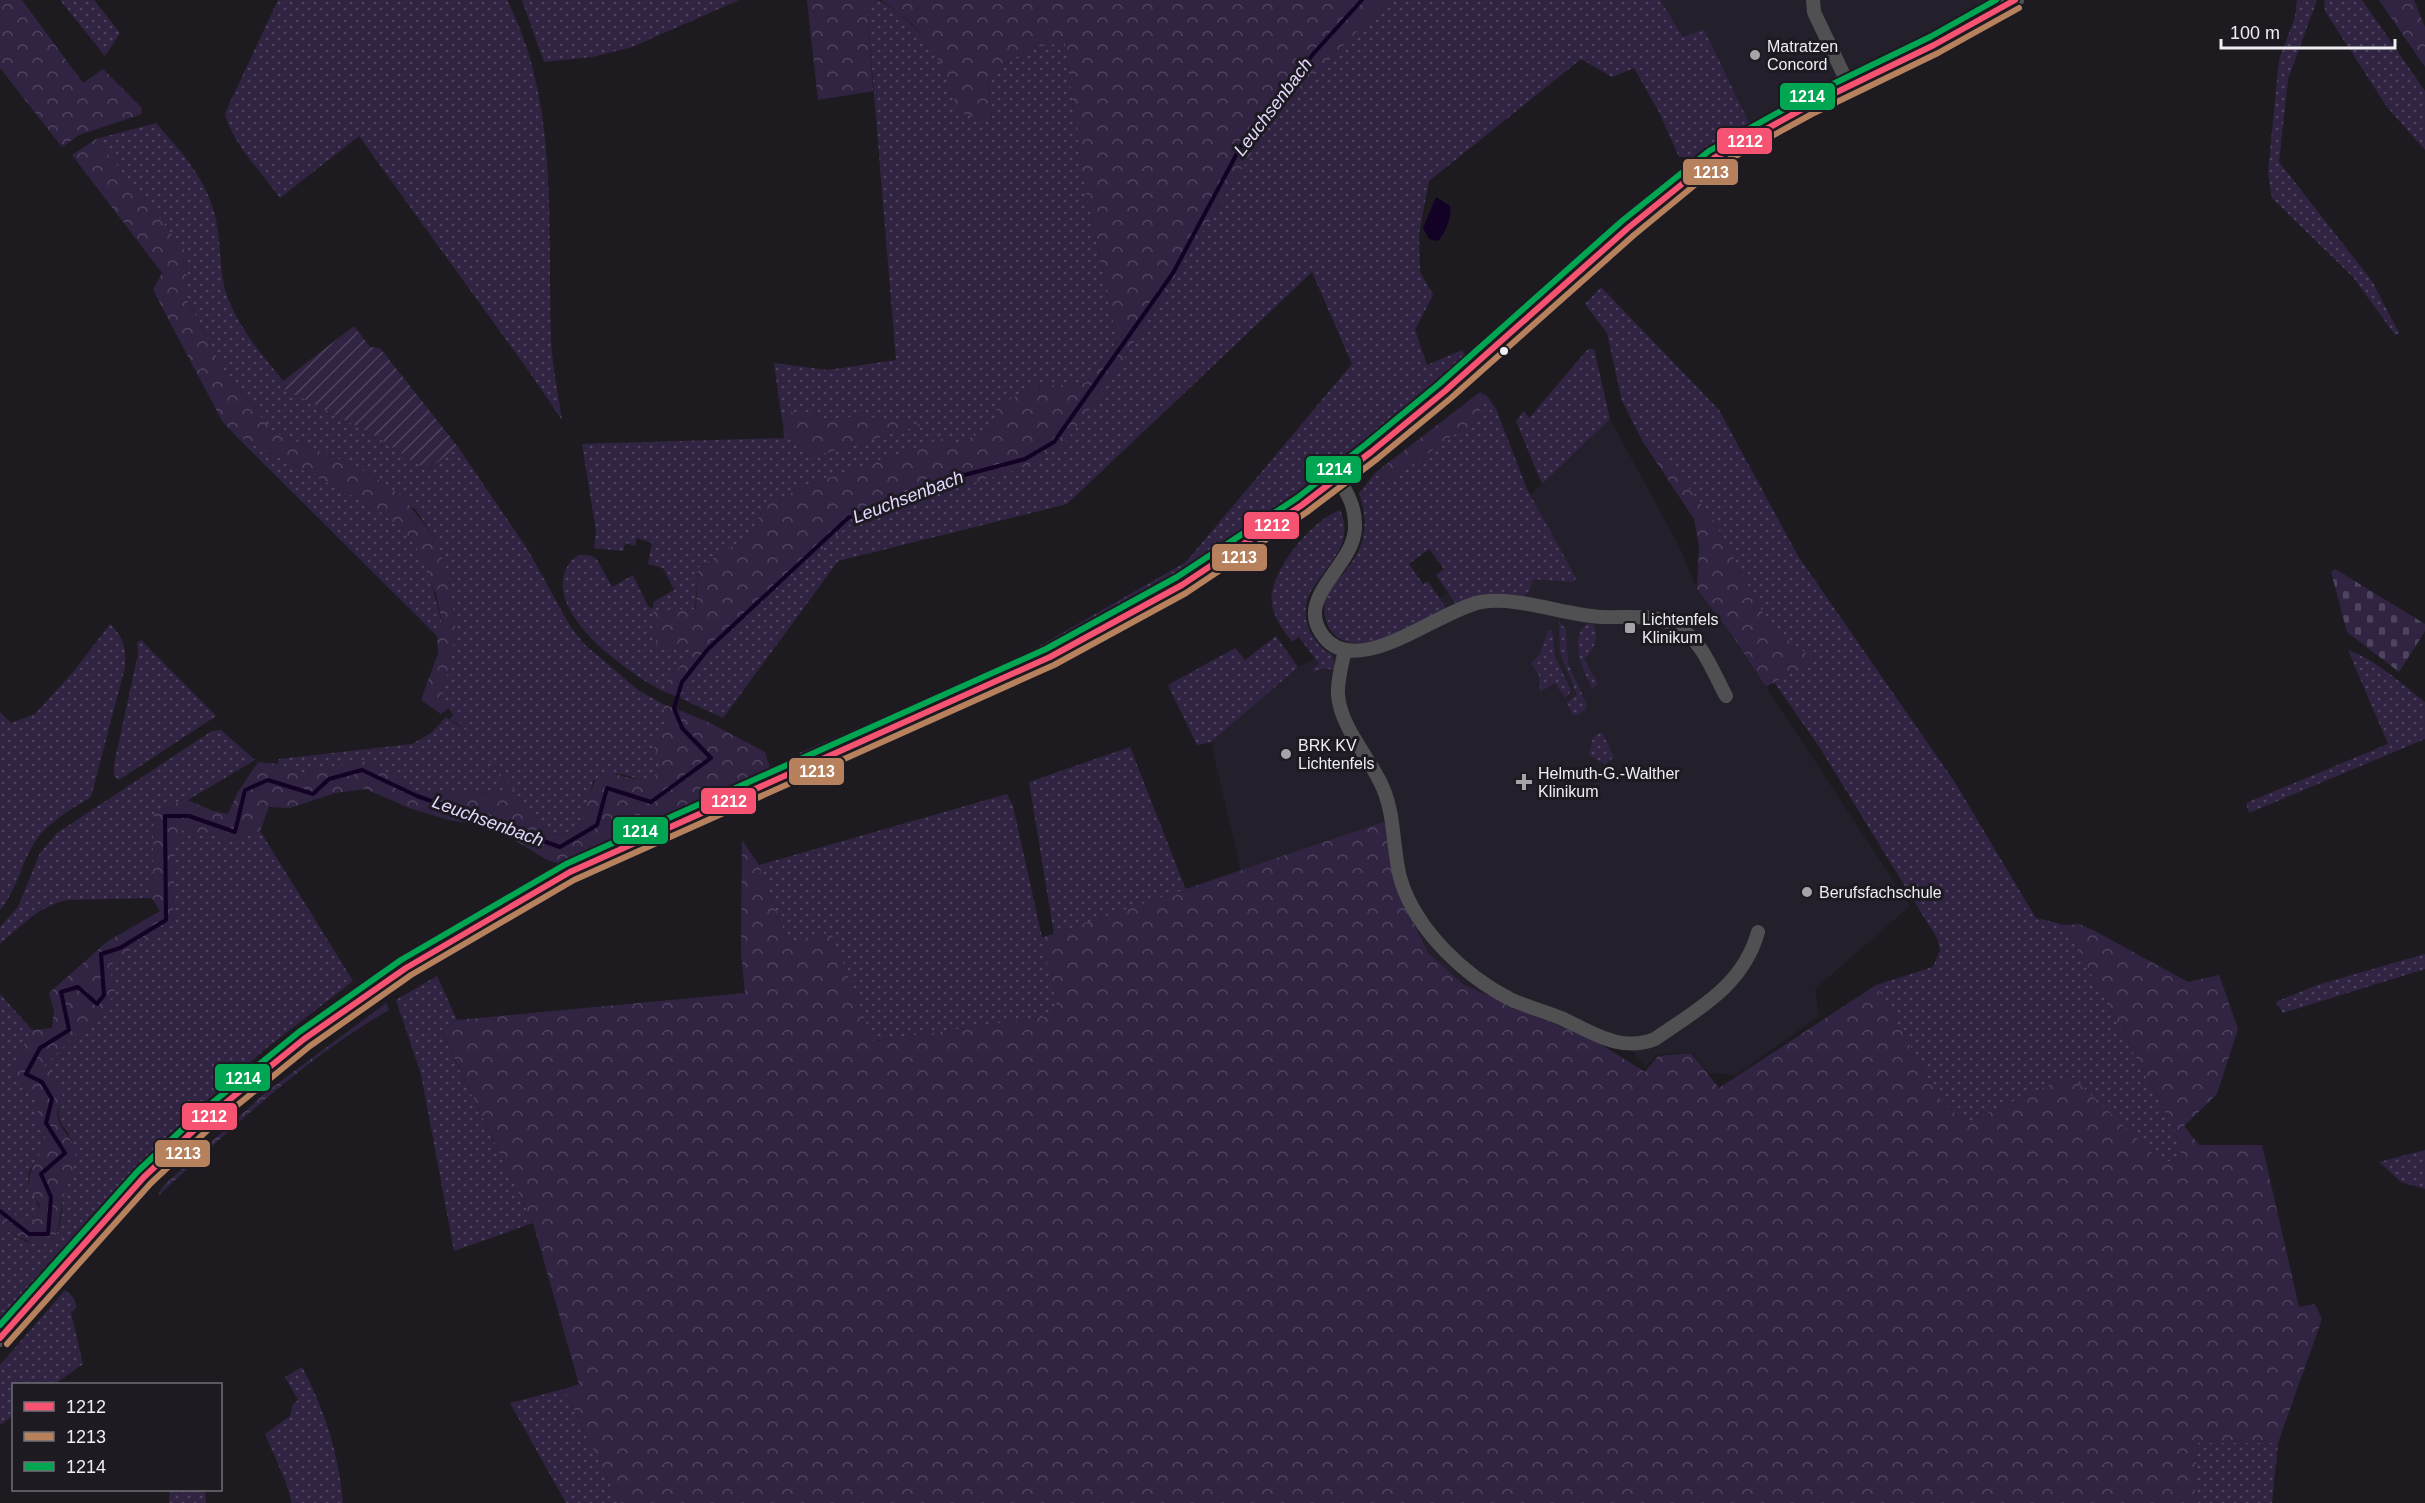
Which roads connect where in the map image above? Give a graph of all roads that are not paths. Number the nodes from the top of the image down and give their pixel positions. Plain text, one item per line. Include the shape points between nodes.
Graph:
1 (1813, 0) edge
2 (2015, 0) edge
3 (1849, 86) junction
4 (1338, 478) junction
5 (1345, 650) junction
6 (1725, 696) dead end
7 (1758, 932) dead end
8 (0, 1338) edge

1 - 3 street via 1814,12
2 - 3 main road
3 - 4 main road via 1736,145 1681,183 1445,391
4 - 5 street via 1352,503 1355,530 1343,560 1320,594 1314,614 1324,637
4 - 8 main road via 1182,585 1073,645 570,872 497,910 381,981 325,1020 241,1088 157,1163
5 - 6 street via 1372,650 1454,610 1494,601 1590,615 1653,617 1689,634
5 - 7 street via 1339,682 1340,706 1383,787 1392,813 1401,882 1434,937 1452,958 1482,982 1600,1038 1643,1044 1655,1040 1725,987 1749,960

